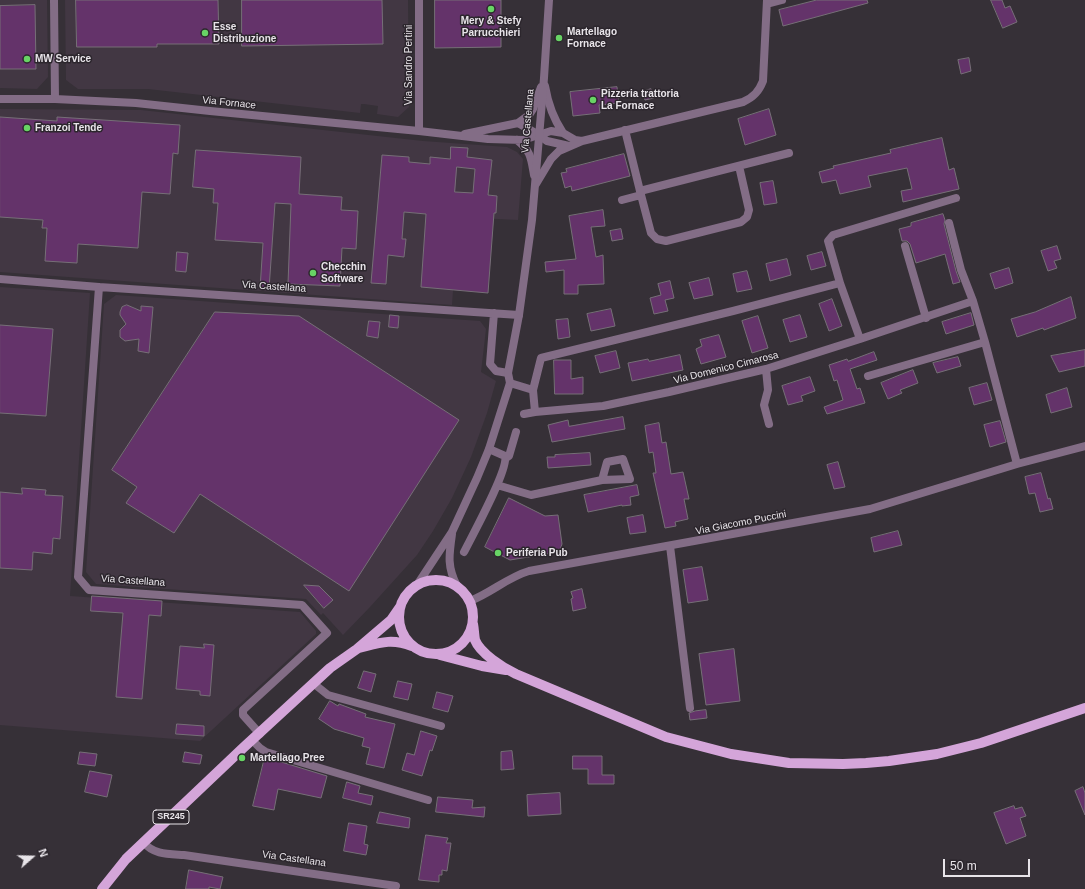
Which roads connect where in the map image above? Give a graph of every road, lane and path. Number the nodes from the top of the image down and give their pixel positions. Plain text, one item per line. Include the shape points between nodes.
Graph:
1 (54, 0) edge
2 (419, 0) edge
3 (549, 0) edge
4 (782, 0) edge
5 (767, 2) edge
6 (544, 78) junction
7 (0, 99) edge
8 (56, 99) junction
9 (518, 123) junction
10 (625, 130) junction
11 (419, 131) junction
12 (563, 133) junction
13 (456, 135) junction
14 (539, 135) junction
15 (517, 140) junction
16 (582, 141) junction
17 (569, 146) junction
18 (789, 153) dead end
19 (739, 166) junction
20 (536, 184) junction
21 (641, 193) junction
22 (956, 198) dead end
23 (622, 200) dead end
24 (949, 223) dead end
25 (905, 246) dead end
26 (0, 279) edge
27 (840, 283) junction
28 (99, 287) junction
29 (973, 301) junction
30 (494, 313) junction
31 (519, 315) junction
32 (926, 318) junction
33 (860, 339) junction
34 (985, 342) junction
35 (766, 369) junction
36 (508, 373) junction
37 (868, 376) dead end
38 (510, 383) junction
39 (533, 390) junction
40 (535, 412) junction
41 (524, 414) dead end
42 (769, 424) dead end
43 (516, 432) dead end
44 (1085, 446) edge
45 (489, 449) junction
46 (506, 458) junction
47 (1017, 464) junction
48 (602, 480) dead end
49 (497, 484) junction
50 (452, 532) junction
51 (670, 546) junction
52 (464, 552) dead end
53 (417, 585) junction
54 (457, 586) junction
55 (470, 601) junction
56 (400, 607) junction
57 (473, 624) junction
58 (415, 648) junction
59 (357, 649) junction
60 (438, 654) junction
61 (508, 670) junction
62 (313, 683) junction
63 (690, 708) dead end
64 (1085, 708) edge
65 (441, 726) dead end
66 (256, 737) junction
67 (428, 800) dead end
68 (144, 842) junction
69 (396, 886) dead end
70 (102, 889) edge

1 - 8 street
2 - 11 street, Via Sandro Pertini
3 - 6 street, Via Castellana
4 - 5 street
5 - 10 street via 763,81 759,91 751,99
6 - 9 street via 533,109
6 - 12 street via 552,116
6 - 14 street, Via Castellana
7 - 8 street, Via Fornace
8 - 11 street, Via Fornace via 136,103
9 - 13 street, Via Fornace
9 - 14 street
10 - 16 street
10 - 21 street
11 - 13 street, Via Fornace
12 - 14 street, Via Fornace via 548,131
12 - 16 street
13 - 15 street, Via Fornace
14 - 15 street, Via Fornace
14 - 17 street via 547,141
14 - 20 street, Via Castellana
15 - 20 street via 531,155
16 - 17 street
17 - 20 street via 551,159
18 - 19 street
19 - 21 street
19 - 21 street via 749,210 747,217 741,222 666,241 657,239 651,232
20 - 31 street, Via Castellana
21 - 23 street
22 - 27 street via 833,235 828,241
24 - 29 street via 961,270
25 - 32 street
26 - 28 street, Via Castellana
27 - 33 street
27 - 39 street via 540,358
28 - 30 street, Via Castellana
28 - 66 street, Via Castellana via 78,577 89,590 302,606 327,633 243,710 243,715
29 - 32 street
29 - 34 street
30 - 31 street, Via Castellana
30 - 36 street via 490,364 496,371
31 - 36 street, Via Castellana
32 - 33 street
33 - 35 street, Via Domenico Cimarosa
34 - 37 street
34 - 47 street
35 - 40 street, Via Domenico Cimarosa via 603,406
35 - 42 street via 768,390 764,405
36 - 38 street, Via Castellana
38 - 39 street
38 - 45 street, Via Castellana
39 - 40 street
40 - 41 street, Via Domenico Cimarosa
43 - 46 street via 509,456
44 - 47 street, Via Giacomo Puccini
45 - 46 street
45 - 50 street, Via Castellana
46 - 49 street
47 - 51 street, Via Giacomo Puccini via 870,509
48 - 49 street via 531,495
49 - 52 street
50 - 53 street, Via Castellana
50 - 54 street, Via Castellana via 450,569
51 - 55 street, Via Giacomo Puccini via 518,574 492,591
51 - 63 street
53 - 54 main road via 426,580 437,579
53 - 56 main road via 405,596
54 - 55 main road
55 - 57 main road via 474,612
56 - 58 main road via 402,631
56 - 59 main road, SR245 via 391,620
57 - 60 main road via 465,642 448,653
57 - 61 main road via 475,639 480,648
58 - 59 main road, SR245 via 403,643 385,641
58 - 60 main road via 426,653
59 - 62 main road, SR245
60 - 61 main road
61 - 64 main road via 666,737 731,754 789,763 866,763 937,754 981,743
62 - 65 street via 328,695
62 - 66 main road, SR245
66 - 67 street, Via Castellana via 260,748 266,752
66 - 68 main road, SR245
68 - 69 street, Via Castellana via 152,851 163,854
68 - 70 main road, SR245 via 126,859

